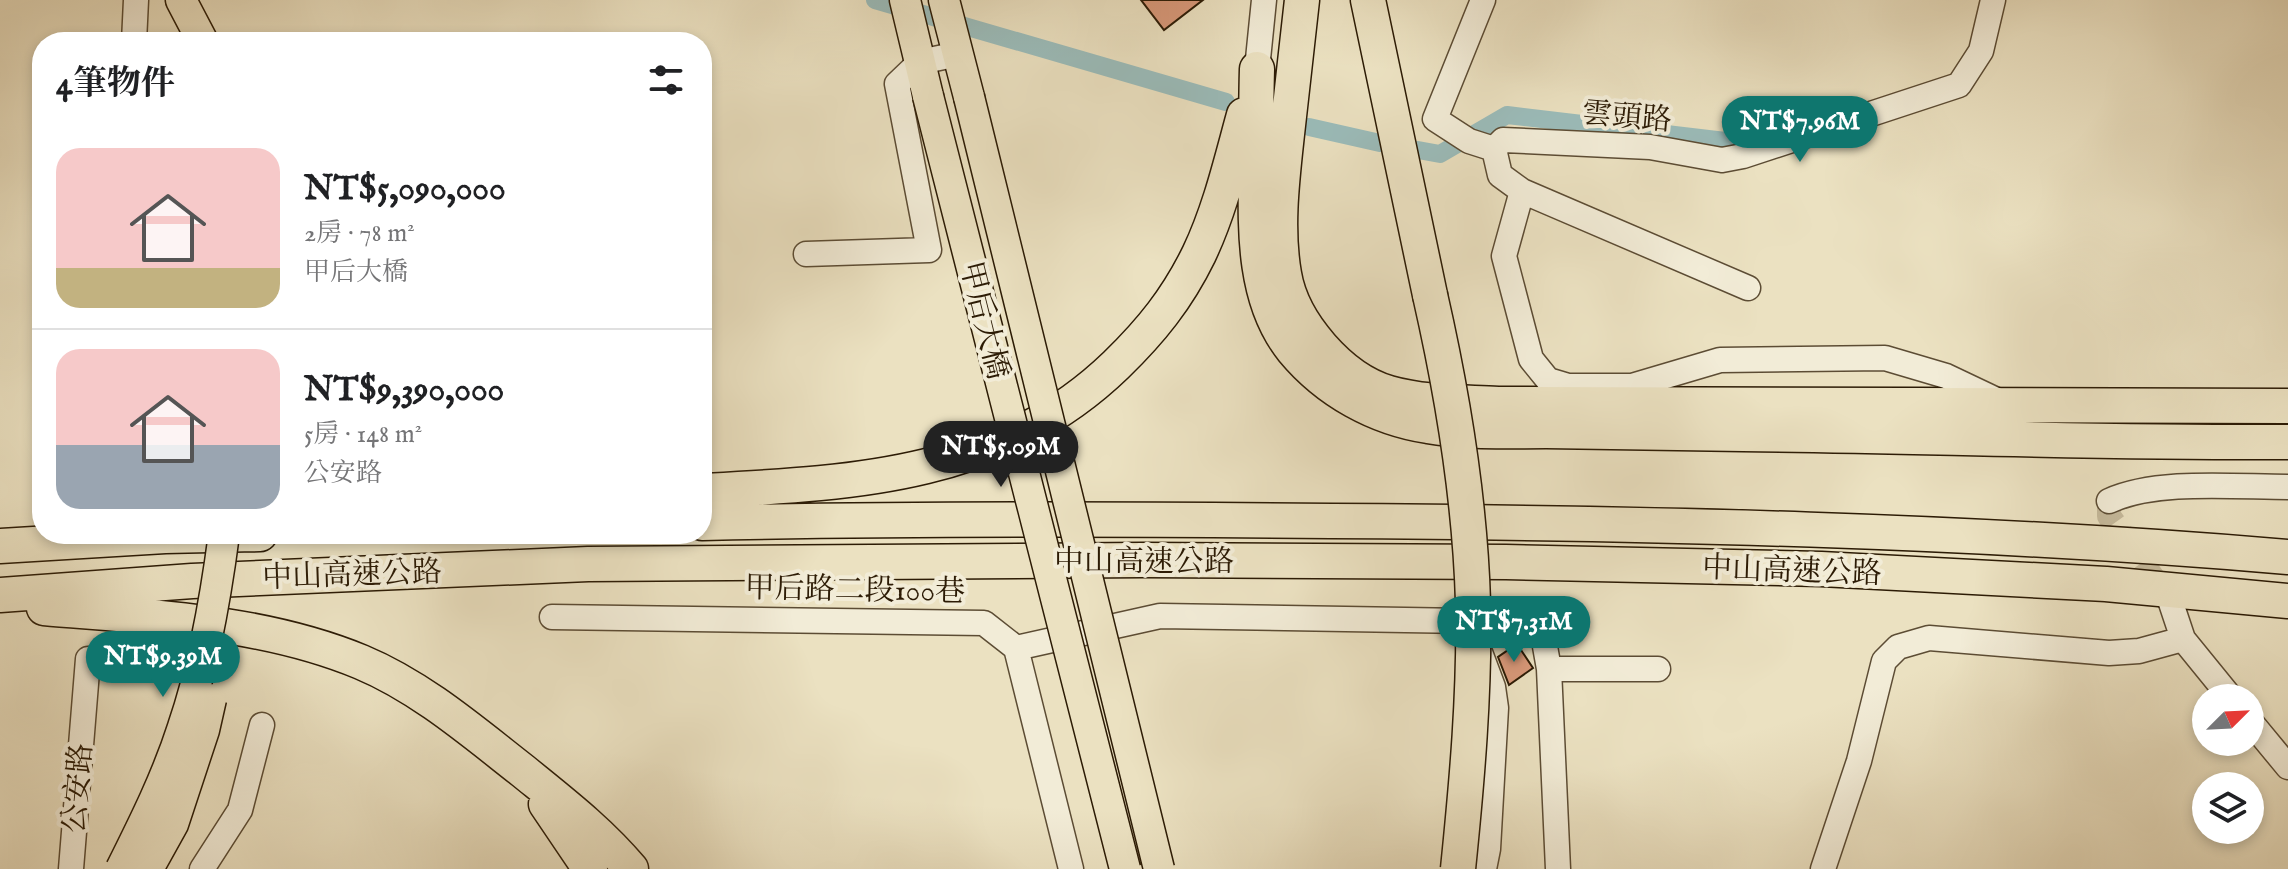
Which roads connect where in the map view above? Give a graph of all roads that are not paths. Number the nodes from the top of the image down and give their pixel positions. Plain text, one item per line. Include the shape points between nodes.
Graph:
1 (136, 0) edge
2 (171, 0) edge
3 (181, 0) edge
4 (905, 0) edge
5 (944, 0) edge
6 (1264, 0) edge
7 (1302, 0) edge
8 (1368, 0) edge
9 (1483, 0) edge
10 (1993, 0) edge
11 (134, 32) edge
12 (179, 32) edge
13 (198, 32) edge
14 (958, 54) junction
15 (920, 62) junction
16 (1257, 69) junction
17 (1494, 149) junction
18 (1522, 191) junction
19 (806, 254) dead end
20 (1748, 288) dead end
21 (2288, 406) edge
22 (2011, 407) junction
23 (2288, 442) edge
24 (2288, 487) edge
25 (712, 490) edge
26 (2109, 501) dead end
27 (712, 523) edge
28 (32, 544) edge
29 (222, 544) edge
30 (240, 544) edge
31 (0, 546) edge
32 (2288, 557) edge
33 (0, 595) edge
34 (2288, 601) edge
35 (2171, 603) tunnel mouth
36 (0, 604) edge
37 (552, 617) dead end
38 (1470, 629) junction
39 (2183, 639) junction
40 (1016, 648) junction
41 (88, 659) dead end
42 (1549, 669) junction
43 (1658, 669) dead end
44 (2220, 684) edge
45 (262, 725) dead end
46 (2264, 738) edge
47 (2288, 767) edge
48 (523, 771) junction
49 (71, 869) edge
50 (121, 869) edge
51 (148, 869) edge
52 (202, 869) edge
53 (590, 869) edge
54 (631, 869) edge
55 (1071, 869) edge
56 (1125, 869) edge
57 (1159, 869) edge
58 (1458, 869) edge
59 (1484, 869) edge
60 (1558, 869) edge
61 (1823, 869) edge

1 - 11 street
2 - 12 main road
3 - 13 main road
4 - 15 main road, 甲后大橋
5 - 14 main road, 甲后大橋
6 - 16 street
7 - 22 highway via 1282,184 1284,277 1314,337 1337,363 1365,382 1420,399 1498,404
8 - 38 highway, bridge via 1456,423 1469,538
9 - 17 street, 雲頭路 via 1435,119 1469,141
10 - 17 street, 雲頭路 via 1981,51 1959,85 1784,145 1722,160 1650,147 1503,140
14 - 15 street
14 - 57 main road, 甲后大橋, bridge
15 - 19 street via 897,84 929,250
15 - 56 main road, 甲后大橋, bridge
16 - 23 highway via 1255,237 1266,294 1291,348 1352,401 1375,411 1428,426 1490,431
16 - 25 highway via 1219,204 1186,278 1148,334 1087,391 1005,441 940,463 821,485
17 - 18 street via 1500,175
18 - 20 street
18 - 22 street via 1504,256 1531,359 1548,380 1568,386 1632,386 1720,360 1885,358 1946,376
21 - 22 highway
24 - 26 street via 2164,487
27 - 32 highway, 中山高速公路 via 1149,520 1785,528
28 - 31 highway, 中山高速公路
29 - 50 main road, 公安路, bridge via 184,726
30 - 51 main road, bridge via 204,730 173,824
33 - 34 highway, 中山高速公路 via 588,564 1159,560 1821,569 2106,584
35 - 39 street
36 - 48 highway via 187,620 292,639 363,663 436,704
37 - 40 street, 甲后路二段100巷 via 984,623
38 - 40 street via 1160,616
38 - 42 street via 1527,622 1543,635
38 - 58 highway, bridge
38 - 59 street via 1496,708
39 - 44 street
39 - 61 street via 2109,653 1929,638 1898,647 1884,661 1859,761
40 - 55 street
41 - 49 street, 公安路
42 - 43 street
42 - 60 street
45 - 52 street via 240,810
46 - 47 street
48 - 53 highway
48 - 54 highway via 590,825

